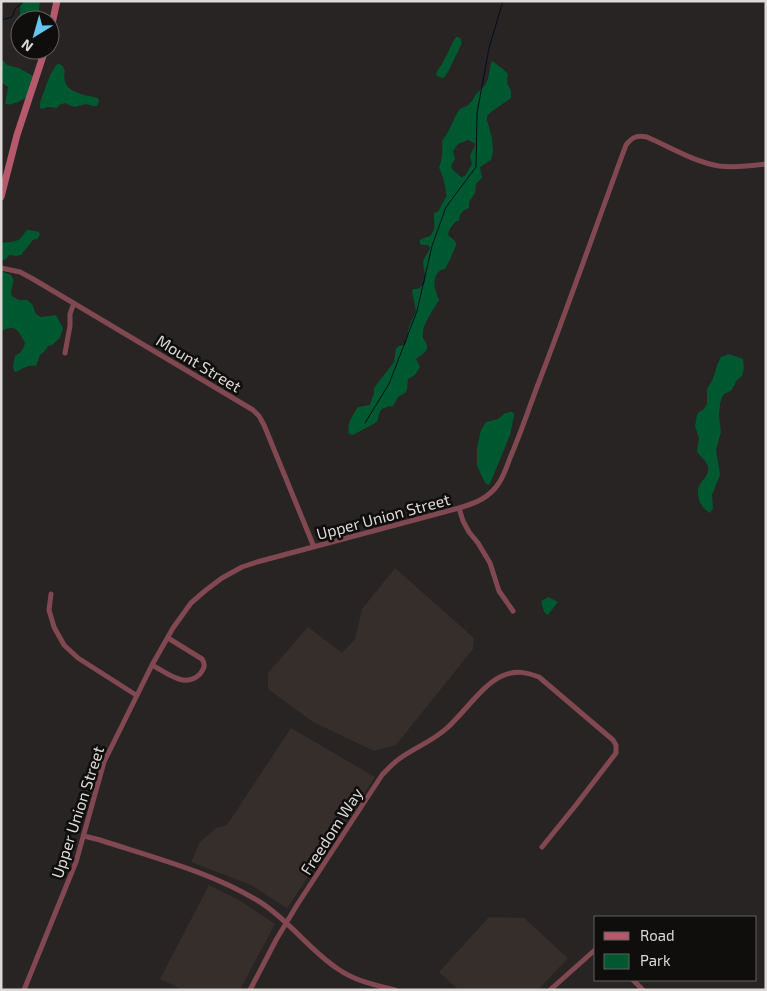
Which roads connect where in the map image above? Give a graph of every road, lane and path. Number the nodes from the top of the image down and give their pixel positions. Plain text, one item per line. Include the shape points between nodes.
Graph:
1 (43, 60) edge
2 (766, 164) edge
3 (1, 197) edge
4 (1, 268) edge
5 (74, 303) junction
6 (65, 353) dead end
7 (459, 508) junction
8 (314, 546) junction
9 (51, 594) dead end
10 (513, 611) dead end
11 (168, 638) junction
12 (152, 665) junction
13 (136, 696) junction
14 (84, 836) junction
15 (542, 846) dead end
16 (287, 922) junction
17 (594, 951) edge
18 (634, 981) edge
19 (24, 990) edge
20 (250, 990) edge
21 (395, 990) edge
22 (550, 990) edge
23 (643, 990) edge

1 - 3 main road via 17,135
2 - 7 street, Upper Union Street via 721,166 700,161 647,137 631,138 504,474 487,497
4 - 5 street, Mount Street via 20,272
5 - 6 street
5 - 8 street, Mount Street via 259,416
7 - 8 street, Upper Union Street
7 - 10 street via 469,532 490,564 499,591
8 - 11 street, Upper Union Street via 242,566 191,603
9 - 13 street via 49,610 64,645 78,658
11 - 12 street, Upper Union Street
11 - 12 street via 202,660 204,668 188,681
12 - 13 street, Upper Union Street
13 - 14 street, Upper Union Street via 104,762
14 - 16 street via 220,880 262,903
14 - 19 street, Upper Union Street
15 - 16 street, Freedom Way via 617,749 613,740 539,677 518,672 506,674 495,679 447,728 391,765
16 - 20 street, Freedom Way
16 - 21 street via 339,970 360,981
17 - 22 street
18 - 23 street

